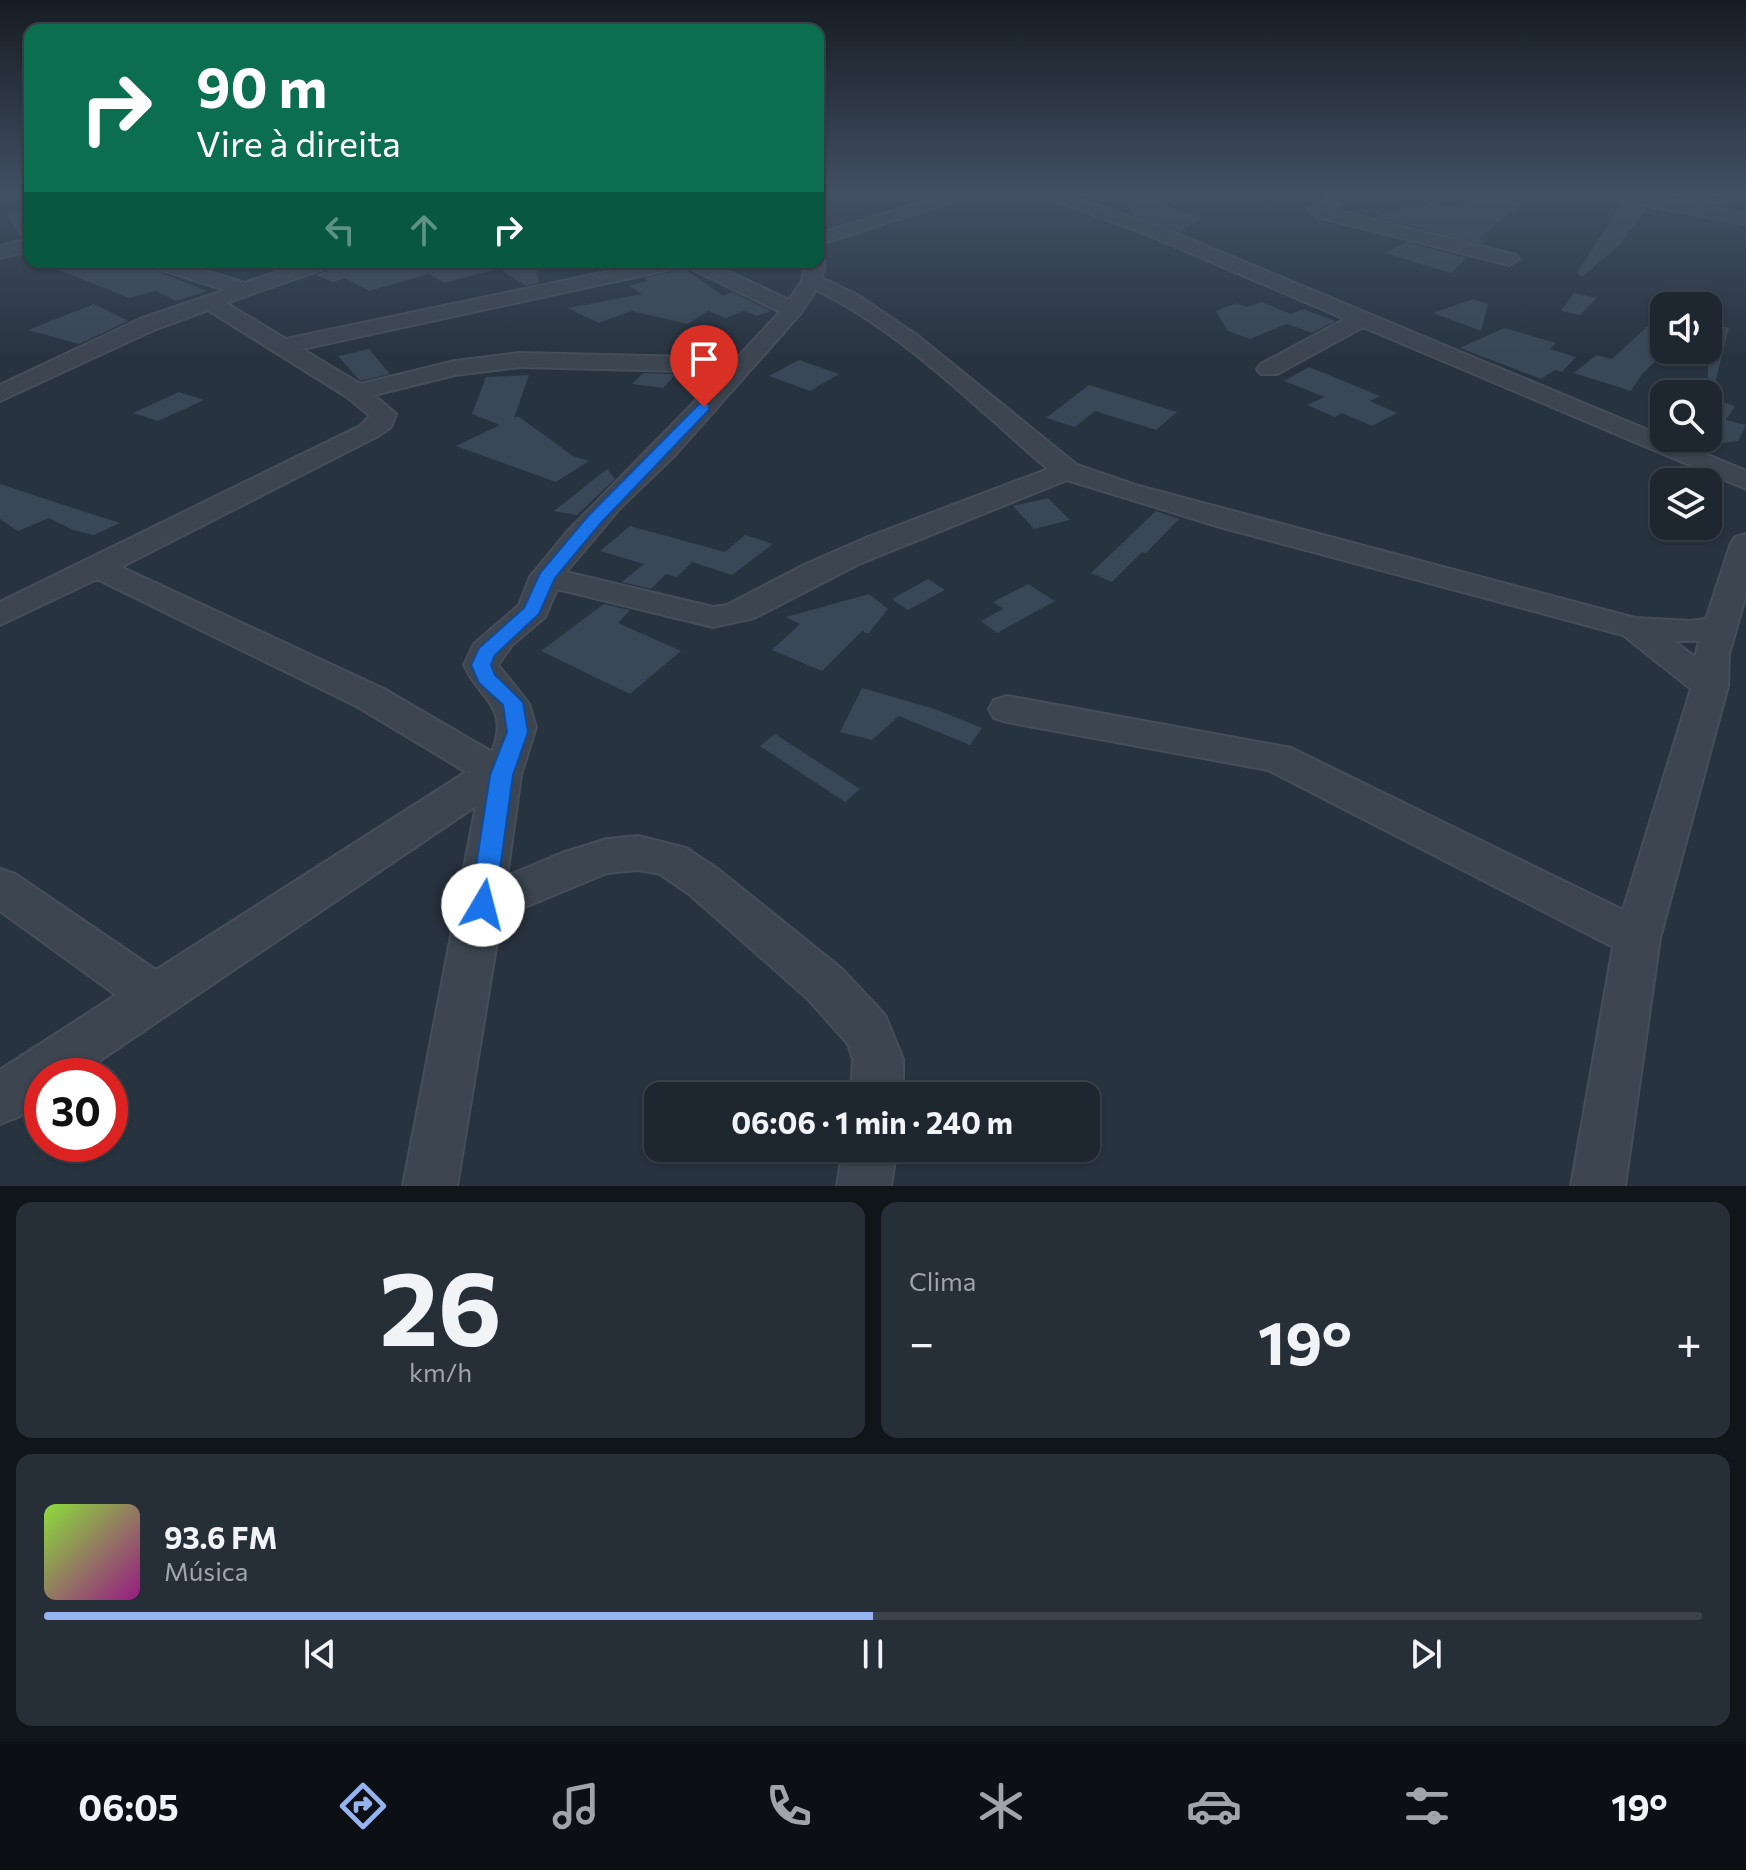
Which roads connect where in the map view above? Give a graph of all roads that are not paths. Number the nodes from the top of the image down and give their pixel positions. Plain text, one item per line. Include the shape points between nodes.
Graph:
1 (1195, 248) edge
2 (1463, 248) edge
3 (1509, 259) dead end
4 (824, 264) edge
5 (176, 268) edge
6 (306, 268) edge
7 (649, 268) edge
8 (692, 268) edge
9 (811, 268) edge
10 (243, 289) junction
11 (208, 301) junction
12 (793, 310) junction
13 (1360, 320) junction
14 (282, 347) junction
15 (742, 365) junction
16 (1269, 369) dead end
17 (356, 392) junction
18 (0, 394) edge
19 (1067, 471) junction
20 (1746, 481) edge
21 (1746, 543) edge
22 (95, 566) junction
23 (546, 577) junction
24 (0, 615) edge
25 (1720, 627) junction
26 (1635, 628) junction
27 (1710, 686) junction
28 (1007, 709) dead end
29 (498, 774) junction
30 (0, 887) edge
31 (483, 905) junction
32 (1637, 938) junction
33 (155, 996) junction
34 (877, 1082) edge
35 (0, 1099) edge
36 (868, 1162) edge
37 (430, 1186) edge
38 (864, 1186) edge
39 (1598, 1186) edge

1 - 13 street
2 - 3 street
4 - 19 street via 850,299 910,341
5 - 10 street
6 - 10 street
7 - 14 street
8 - 12 street
9 - 12 street
10 - 11 street
11 - 14 street
11 - 18 street via 98,345
12 - 15 street
13 - 16 street
13 - 20 street
14 - 17 street
15 - 17 street via 520,360 455,368
15 - 23 street
17 - 22 street via 383,414 382,422
19 - 23 street via 880,543 731,616 713,617
19 - 26 street via 1230,521
21 - 25 street
22 - 24 street
22 - 29 street via 371,698
23 - 29 street via 533,610 500,637 481,665 486,678 512,702 517,717 518,732
25 - 26 street via 1691,632
25 - 27 street
26 - 27 street
27 - 32 street
28 - 32 street via 1277,758
29 - 31 street
29 - 33 street
30 - 33 street
31 - 34 street via 607,856 638,853 671,860 825,984 868,1031 878,1059
31 - 37 street
32 - 39 street
33 - 35 street
36 - 38 street

